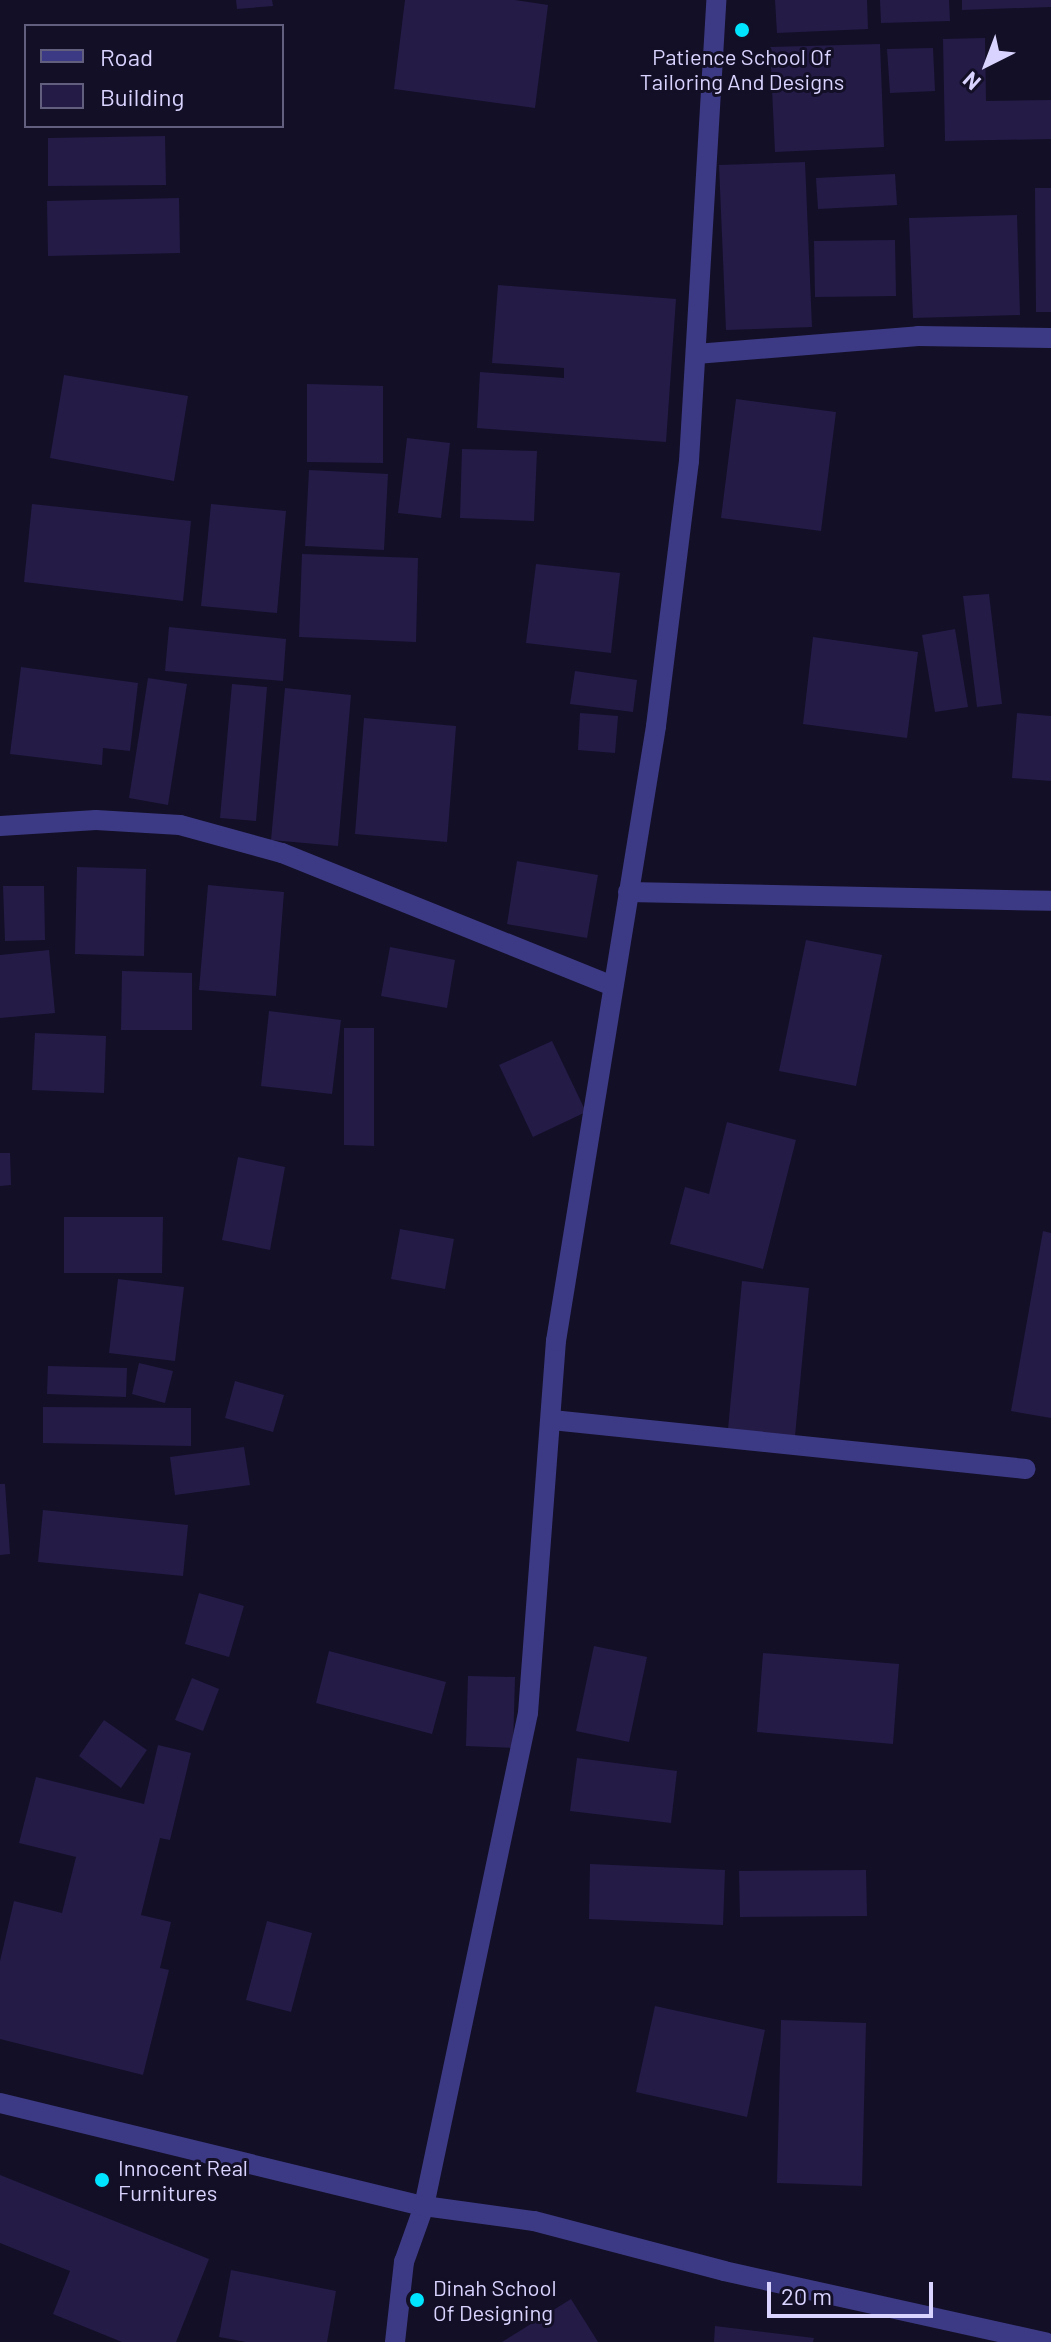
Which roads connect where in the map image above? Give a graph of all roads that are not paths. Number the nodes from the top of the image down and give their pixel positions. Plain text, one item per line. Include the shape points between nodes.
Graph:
1 (716, 0) edge
2 (1051, 338) edge
3 (696, 354) junction
4 (0, 826) edge
5 (628, 892) junction
6 (1051, 901) edge
7 (613, 986) junction
8 (552, 1420) junction
9 (1025, 1469) dead end
10 (0, 2103) edge
11 (424, 2206) junction
12 (395, 2342) edge
13 (1045, 2342) edge

1 - 3 street
2 - 3 street via 918,336
3 - 5 street via 656,726
4 - 7 street via 96,820 180,825 282,853
5 - 6 street
5 - 7 street
7 - 8 street via 556,1341
8 - 9 street
8 - 11 street via 528,1713
10 - 11 street
11 - 12 street via 404,2262
11 - 13 street via 534,2221 724,2271

